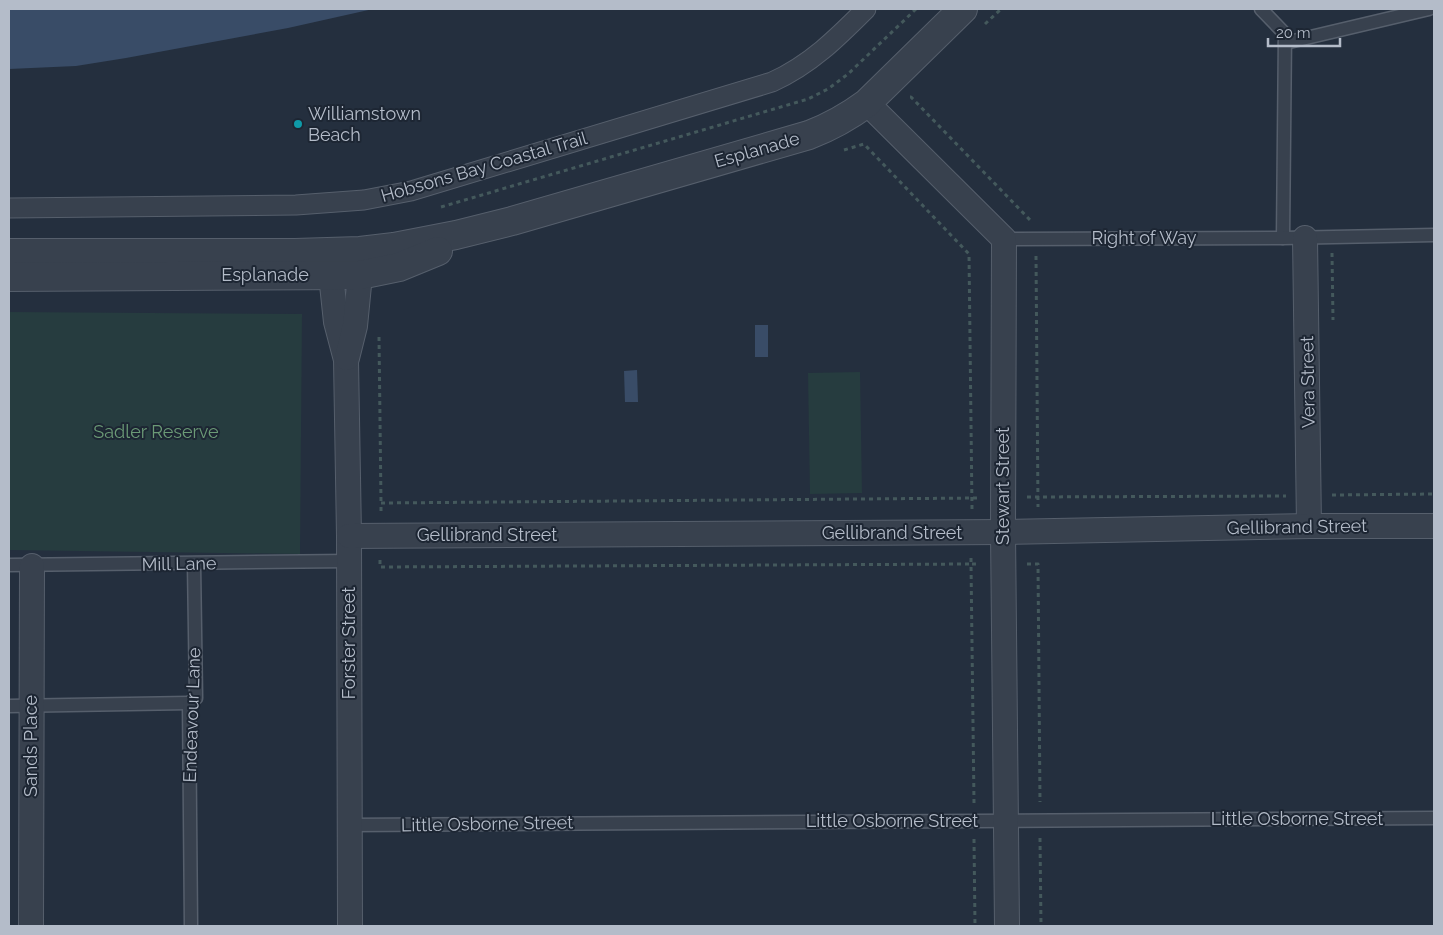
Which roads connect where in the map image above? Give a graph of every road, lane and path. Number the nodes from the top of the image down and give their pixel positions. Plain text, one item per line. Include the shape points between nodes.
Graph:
1 (866, 9) edge
2 (963, 9) edge
3 (1261, 9) edge
4 (1429, 9) edge
5 (1285, 43) junction
6 (867, 103) junction
7 (836, 152) dead end
8 (9, 208) edge
9 (1434, 235) edge
10 (1294, 238) junction
11 (1004, 239) junction
12 (9, 253) edge
13 (342, 269) junction
14 (9, 277) edge
15 (379, 334) dead end
16 (381, 503) dead end
17 (1310, 526) junction
18 (1434, 526) edge
19 (972, 532) junction
20 (1002, 532) junction
21 (349, 536) junction
22 (349, 561) junction
23 (194, 564) junction
24 (971, 564) dead end
25 (9, 566) edge
26 (32, 566) junction
27 (189, 703) junction
28 (20, 706) edge
29 (1434, 818) edge
30 (1007, 820) junction
31 (350, 826) junction
32 (32, 926) edge
33 (191, 926) edge
34 (350, 926) edge
35 (1007, 926) edge

1 - 8 street, Hobsons Bay Coastal Trail via 816,56 772,82 411,191 364,200 296,204
2 - 6 street, Esplanade
3 - 5 lane via 1285,34
4 - 5 lane
5 - 10 lane
6 - 11 street
6 - 13 street, Esplanade via 809,135 512,221 399,267
7 - 19 path via 864,144 970,254
9 - 10 lane, Right of Way
10 - 11 lane, Right of Way
10 - 17 street, Vera Street
11 - 20 street, Stewart Street
12 - 13 street, Esplanade
13 - 14 street, Esplanade
13 - 21 street, Forster Street via 355,326 346,360
15 - 16 path
17 - 18 street, Gellibrand Street
17 - 20 street, Gellibrand Street
19 - 20 street, Gellibrand Street
19 - 21 street, Gellibrand Street
19 - 24 path
20 - 30 street, Stewart Street
21 - 22 street, Forster Street
22 - 23 lane, Mill Lane
22 - 31 street, Forster Street
23 - 26 lane, Mill Lane
23 - 27 lane, Endeavour Lane via 196,698
25 - 26 lane, Mill Lane
26 - 28 street, Sands Place
27 - 28 lane
27 - 33 lane, Endeavour Lane
28 - 32 street, Sands Place
29 - 30 lane, Little Osborne Street
30 - 31 lane, Little Osborne Street
30 - 35 street, Stewart Street
31 - 34 street, Forster Street

